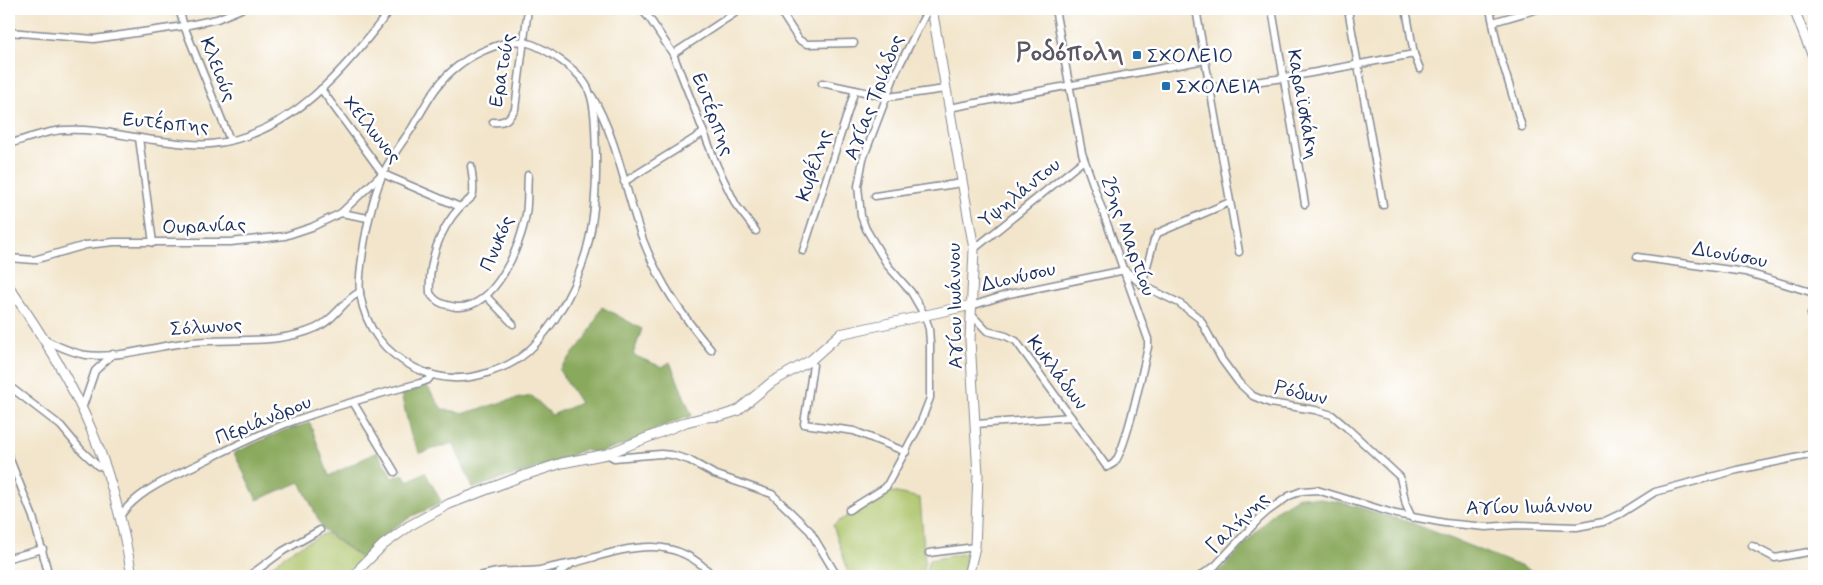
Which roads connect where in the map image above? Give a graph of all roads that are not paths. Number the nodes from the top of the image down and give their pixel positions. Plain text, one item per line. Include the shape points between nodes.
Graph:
1 (179, 9) edge
2 (241, 9) edge
3 (391, 9) edge
4 (528, 9) edge
5 (641, 9) edge
6 (741, 9) edge
7 (779, 9) edge
8 (930, 9) edge
9 (1055, 9) edge
10 (1196, 9) edge
11 (1272, 9) edge
12 (1348, 9) edge
13 (1406, 9) edge
14 (1490, 9) edge
15 (1538, 9) edge
16 (1794, 9) edge
17 (1493, 22) junction
18 (184, 26) junction
19 (9, 32) edge
20 (523, 42) junction
21 (854, 43) dead end
22 (673, 54) junction
23 (1414, 54) junction
24 (1814, 58) edge
25 (1205, 60) junction
26 (1358, 65) junction
27 (1420, 69) dead end
28 (1284, 78) junction
29 (822, 83) dead end
30 (1069, 86) junction
31 (1210, 88) junction
32 (321, 89) junction
33 (945, 89) junction
34 (589, 90) junction
35 (855, 90) junction
36 (888, 97) junction
37 (948, 108) junction
38 (493, 122) dead end
39 (1522, 127) dead end
40 (704, 133) junction
41 (139, 138) junction
42 (230, 140) junction
43 (9, 144) edge
44 (1084, 160) junction
45 (471, 166) dead end
46 (383, 174) junction
47 (528, 175) dead end
48 (624, 182) junction
49 (962, 183) junction
50 (875, 196) dead end
51 (1230, 202) junction
52 (1305, 204) dead end
53 (1384, 205) dead end
54 (460, 207) junction
55 (341, 213) junction
56 (368, 218) junction
57 (756, 231) dead end
58 (152, 243) junction
59 (974, 249) junction
60 (803, 251) dead end
61 (1239, 252) dead end
62 (1637, 257) dead end
63 (9, 258) edge
64 (1125, 270) junction
65 (1142, 285) junction
66 (9, 286) edge
67 (360, 292) junction
68 (1814, 293) edge
69 (487, 296) junction
70 (1814, 308) edge
71 (971, 310) junction
72 (925, 316) junction
73 (513, 324) dead end
74 (1814, 326) edge
75 (42, 339) junction
76 (711, 350) dead end
77 (113, 354) junction
78 (811, 360) junction
79 (432, 375) junction
80 (9, 386) edge
81 (353, 402) junction
82 (82, 409) junction
83 (1071, 417) junction
84 (976, 424) junction
85 (906, 452) junction
86 (607, 454) junction
87 (1814, 454) edge
88 (9, 457) edge
89 (104, 467) junction
90 (1107, 467) joint
91 (395, 472) dead end
92 (849, 510) dead end
93 (119, 517) junction
94 (1412, 518) junction
95 (320, 530) dead end
96 (1752, 546) dead end
97 (975, 547) junction
98 (43, 549) junction
99 (1814, 551) edge
100 (929, 553) dead end
101 (9, 558) edge
102 (573, 563) junction
103 (50, 576) edge
104 (132, 576) edge
105 (249, 576) edge
106 (355, 576) edge
107 (479, 576) edge
108 (555, 576) edge
109 (713, 576) edge
110 (837, 576) edge
111 (968, 576) edge
112 (1200, 576) edge

1 - 18 street, Κλειούς
2 - 18 street via 217,19
3 - 32 street, Ευτέρπης via 356,54
4 - 20 street, Ερατούς
5 - 22 street, Ευτέρπης
6 - 22 street
7 - 21 street via 799,40 807,44
8 - 33 street, Αγίου Ιωάννου
8 - 36 street, Αγίας Τριάδος via 904,54
9 - 30 street, 25ης Μαρτίου
10 - 25 street
11 - 28 street, Καραϊσκάκη
12 - 26 street
13 - 23 street
14 - 17 street
15 - 17 street
16 - 24 street
17 - 39 street
18 - 19 street via 94,38
18 - 42 street, Κλειούς
20 - 34 street via 563,63
20 - 38 street, Ερατούς via 515,108 510,118 502,123
20 - 46 street via 507,42 485,49 457,66 436,87
22 - 40 street, Ευτέρπης
23 - 26 street
23 - 27 street
25 - 30 street
25 - 31 street
26 - 28 street
26 - 53 street
28 - 31 street
28 - 52 street, Καραϊσκάκη
29 - 35 street
30 - 37 street
30 - 44 street, 25ης Μαρτίου
31 - 51 street
32 - 42 street, Ευτέρπης via 287,117 262,131
32 - 46 street, Χείλωνος
33 - 36 street
33 - 37 street, Αγίου Ιωάννου
34 - 48 street via 608,127
34 - 79 street via 596,147 594,221 580,274 564,305 536,344 513,363 463,379
35 - 36 street
35 - 60 street, Κυβέλης
36 - 72 street, Αγίας Τριάδος via 863,160 858,186 861,216 881,255 911,292
37 - 49 street, Αγίου Ιωάννου
40 - 48 street
40 - 57 street, Ευτέρπης via 736,205
41 - 42 street, Ευτέρπης via 186,144
41 - 43 street, Ευτέρπης via 63,130
41 - 58 street
44 - 59 street, Υψηλάντου
44 - 64 street, 25ης Μαρτίου
45 - 54 street, Πνυκός via 473,194
46 - 54 street, Χείλωνος
46 - 55 street, Ουρανίας
46 - 56 street
47 - 69 street, Πνυκός via 526,214 516,248 505,273
48 - 76 street via 658,277 680,313
49 - 50 street
49 - 59 street, Αγίου Ιωάννου
51 - 61 street
51 - 65 street via 1158,233
54 - 69 street, Πνυκός via 438,239 431,268 430,293 438,302 457,307 468,306
55 - 56 street
55 - 58 street, Ουρανίας via 285,236 231,242
56 - 67 street
58 - 63 street, Ουρανίας via 114,242 86,245 34,260
59 - 71 street, Αγίου Ιωάννου
62 - 68 street, Διονύσου via 1745,272
64 - 65 street, Ρόδων
64 - 71 street, Διονύσου via 1009,294
64 - 90 street, 25ης Μαρτίου via 1148,347 1119,456 1114,464
65 - 94 street, Ρόδων via 1179,303 1200,319 1222,360 1253,396 1270,403 1315,410 1332,416 1346,427 1400,477
66 - 75 street
67 - 77 street, Σόλωνος via 351,296 335,316 318,328 294,336 193,342
67 - 79 street via 369,320 384,347 407,364
69 - 73 street
70 - 74 street via 1811,314
71 - 72 street, Διονύσου via 967,306
71 - 83 street, Κυκλάδων via 988,331 1016,341
71 - 84 street, Αγίου Ιωάννου
72 - 78 street, Διονύσου via 840,334
72 - 85 street, Αγίας Τριάδος via 930,343 930,398
75 - 77 street, Σόλωνος via 85,354
75 - 82 street
77 - 82 street via 95,371
78 - 85 street via 813,366 804,424 854,431
78 - 86 street, Διονύσου via 772,382 737,410 677,425
79 - 81 street, Περιάνδρου via 420,383
80 - 89 street via 61,426 81,450 98,466
81 - 91 street
81 - 93 street, Περιάνδρου via 287,423 215,456 145,491
82 - 89 street
83 - 84 street
83 - 90 street, Κυκλάδων
84 - 97 street, Αγίου Ιωάννου
85 - 92 street, Αγίας Τριάδος via 886,487
86 - 106 street, Διονύσου via 562,463 449,504 383,545
86 - 110 street via 614,458 672,455 772,494 810,531
87 - 94 street, Αγίου Ιωάννου via 1718,474 1655,492 1620,514 1588,526 1486,527
88 - 98 street
89 - 93 street
93 - 104 street
94 - 112 street, Γαλήνης via 1317,490 1302,491 1259,519 1215,566
95 - 105 street
96 - 99 street via 1775,558
97 - 100 street
97 - 111 street, Αγίου Ιωάννου
98 - 101 street
98 - 103 street
102 - 107 street via 534,571
102 - 108 street
102 - 109 street via 621,549 650,547 684,554

